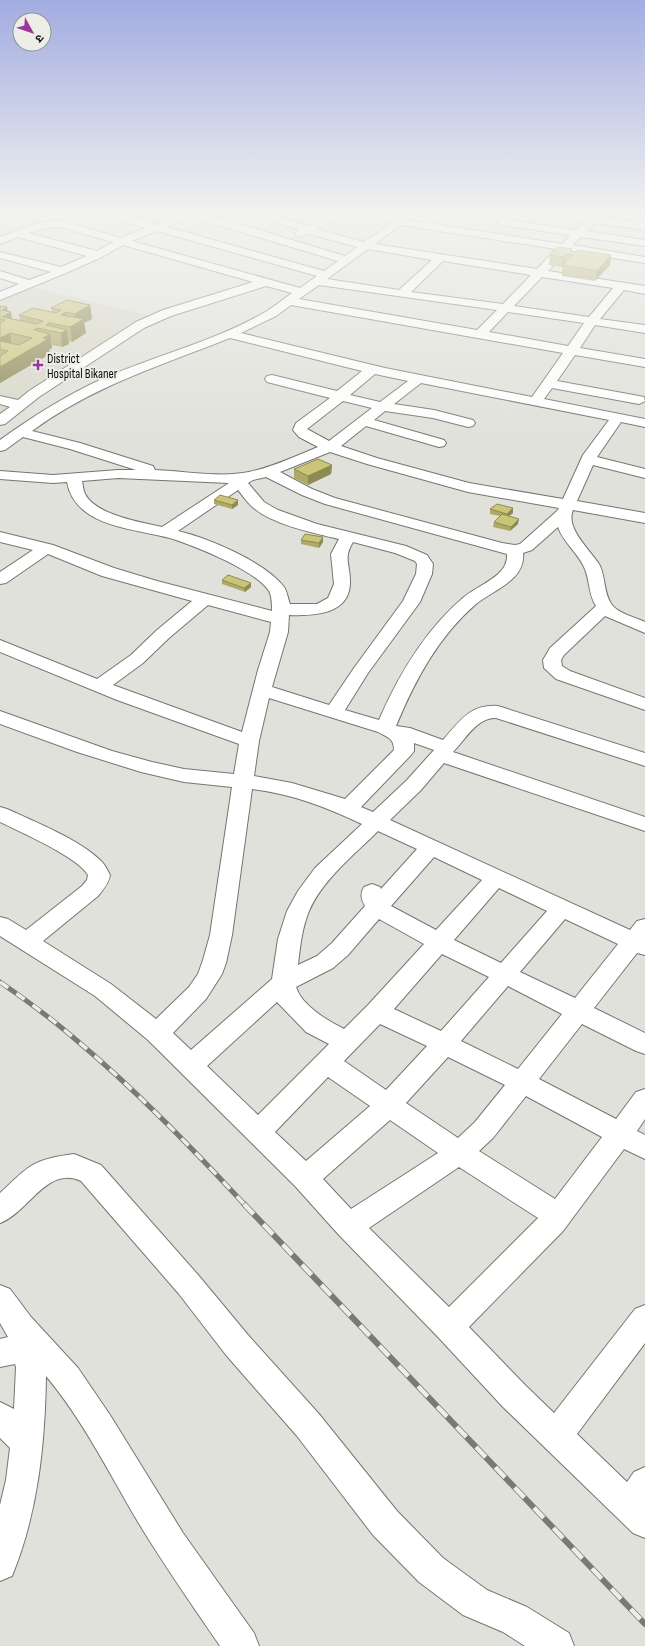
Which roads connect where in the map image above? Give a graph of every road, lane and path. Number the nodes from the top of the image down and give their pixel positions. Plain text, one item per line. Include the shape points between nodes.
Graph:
1 (17, 289) edge
2 (241, 289) edge
3 (290, 289) edge
4 (307, 289) edge
5 (375, 289) edge
6 (412, 289) edge
7 (524, 289) edge
8 (619, 289) edge
9 (302, 292) junction
10 (406, 295) junction
11 (0, 296) edge
12 (289, 301) junction
13 (505, 308) junction
14 (389, 319) junction
15 (592, 321) junction
16 (645, 329) edge
17 (230, 334) junction
18 (480, 334) junction
19 (572, 350) junction
20 (645, 363) edge
21 (372, 369) junction
22 (420, 378) junction
23 (272, 379) dead end
24 (548, 383) junction
25 (340, 397) junction
26 (642, 397) edge
27 (0, 400) edge
28 (536, 401) junction
29 (20, 405) junction
30 (383, 407) junction
31 (621, 418) junction
32 (0, 420) edge
33 (364, 422) junction
34 (468, 423) dead end
35 (645, 423) edge
36 (29, 428) junction
37 (0, 438) edge
38 (439, 443) dead end
39 (0, 446) edge
40 (330, 447) junction
41 (0, 456) edge
42 (588, 459) junction
43 (268, 472) junction
44 (645, 474) edge
45 (0, 475) edge
46 (167, 475) junction
47 (74, 477) junction
48 (244, 480) junction
49 (566, 509) junction
50 (645, 518) edge
51 (165, 532) junction
52 (0, 537) edge
53 (348, 537) junction
54 (47, 548) junction
55 (515, 550) junction
56 (0, 579) edge
57 (206, 599) junction
58 (605, 607) junction
59 (281, 614) junction
60 (645, 628) edge
61 (0, 645) edge
62 (100, 686) junction
63 (262, 690) junction
64 (645, 704) edge
65 (334, 712) junction
66 (0, 717) edge
67 (394, 730) junction
68 (249, 741) junction
69 (444, 751) junction
70 (645, 760) edge
71 (244, 781) junction
72 (347, 809) junction
73 (0, 814) edge
74 (375, 823) junction
75 (645, 824) edge
76 (430, 848) junction
77 (496, 878) junction
78 (375, 899) junction
79 (562, 908) junction
80 (0, 926) edge
81 (641, 939) edge
82 (27, 942) junction
83 (439, 942) junction
84 (505, 975) junction
85 (283, 983) junction
86 (579, 1010) junction
87 (377, 1012) junction
88 (157, 1033) junction
89 (348, 1042) junction
90 (446, 1044) junction
91 (645, 1044) edge
92 (327, 1063) junction
93 (191, 1065) junction
94 (523, 1082) junction
95 (645, 1099) edge
96 (388, 1104) junction
97 (258, 1132) junction
98 (621, 1134) junction
99 (645, 1148) edge
100 (459, 1153) junction
101 (305, 1178) junction
102 (0, 1211) edge
103 (558, 1216) junction
104 (349, 1226) junction
105 (0, 1298) edge
106 (645, 1319) edge
107 (449, 1327) junction
108 (15, 1342) edge
109 (0, 1417) edge
110 (556, 1436) junction
111 (26, 1441) junction
112 (640, 1504) edge
113 (0, 1564) edge
114 (241, 1646) edge
115 (556, 1646) edge

1 - 11 street
2 - 29 street via 152,319
3 - 9 street
4 - 9 street
5 - 10 street
6 - 10 street
7 - 13 street
8 - 15 street
9 - 12 street
10 - 13 street
10 - 14 street
12 - 14 street
12 - 17 street via 272,313
13 - 15 street
13 - 18 street
14 - 18 street
15 - 16 street
15 - 19 street
17 - 21 street
17 - 36 street via 107,382 71,400
18 - 19 street
19 - 20 street
19 - 24 street
21 - 22 street
21 - 25 street
22 - 28 street
22 - 30 street
23 - 25 street
24 - 26 street
24 - 28 street
25 - 30 street
25 - 40 street via 301,426 300,430
26 - 31 street
27 - 29 street
28 - 31 street
29 - 32 street
30 - 33 street
30 - 34 street via 434,414
31 - 35 street
31 - 42 street
33 - 38 street
33 - 40 street
36 - 37 street
36 - 39 street
36 - 41 street
36 - 46 street via 75,446
40 - 43 street
40 - 49 street via 468,487
42 - 44 street
42 - 49 street
43 - 48 street
43 - 55 street via 330,502
45 - 47 street via 39,479
46 - 47 street via 118,474
46 - 48 street
47 - 51 street via 77,493 93,510 114,521
48 - 51 street
48 - 53 street via 259,506 312,528
49 - 50 street
49 - 55 street via 526,547
49 - 58 street via 566,530 592,566
51 - 59 street via 211,547 260,574 276,589 282,604
52 - 54 street
53 - 59 street via 339,555 342,583 340,594 325,608
53 - 65 street via 400,549 421,558 425,564 411,602
54 - 56 street
54 - 57 street via 108,572
55 - 67 street via 517,559 502,579 469,601 424,651 401,691
57 - 59 street
57 - 62 street via 162,634 137,659
58 - 60 street via 610,612
58 - 64 street via 556,652 552,660 553,668 563,675
59 - 63 street via 279,632
61 - 62 street
62 - 68 street
63 - 65 street
63 - 68 street
65 - 67 street
66 - 71 street via 134,764 170,773
67 - 69 street
67 - 72 street via 404,743 404,752
68 - 71 street
69 - 70 street via 474,716 489,711
69 - 74 street
69 - 75 street
71 - 72 street via 279,786 333,802
71 - 88 street via 221,936 214,964 203,987 186,1007
72 - 74 street
73 - 82 street via 82,856 99,874 98,881 90,891
74 - 76 street
74 - 85 street via 309,891 298,911 290,938
76 - 77 street
76 - 78 street
77 - 79 street
77 - 83 street
78 - 83 street via 379,909
78 - 85 street via 340,949 325,962
79 - 81 street
79 - 84 street
80 - 82 street
81 - 86 street
82 - 88 street via 103,990
83 - 84 street
83 - 87 street
84 - 86 street
84 - 90 street
85 - 89 street via 287,998 315,1025
85 - 93 street
86 - 91 street
86 - 94 street
87 - 89 street
87 - 90 street
88 - 93 street
89 - 92 street
90 - 94 street
90 - 96 street
92 - 96 street
92 - 97 street
93 - 97 street
94 - 98 street
94 - 100 street via 484,1130
95 - 98 street
96 - 100 street
96 - 101 street
97 - 101 street
98 - 99 street
98 - 103 street
100 - 103 street
100 - 104 street
101 - 104 street
102 - 115 street via 41,1174 74,1165 91,1173 308,1425 385,1523 431,1570 475,1603 515,1619
103 - 107 street
104 - 107 street
105 - 108 street
106 - 110 street
107 - 110 street
108 - 111 street via 31,1367
108 - 114 street via 50,1358 67,1378 171,1545
109 - 111 street
110 - 112 street
111 - 113 street via 22,1480 8,1544

